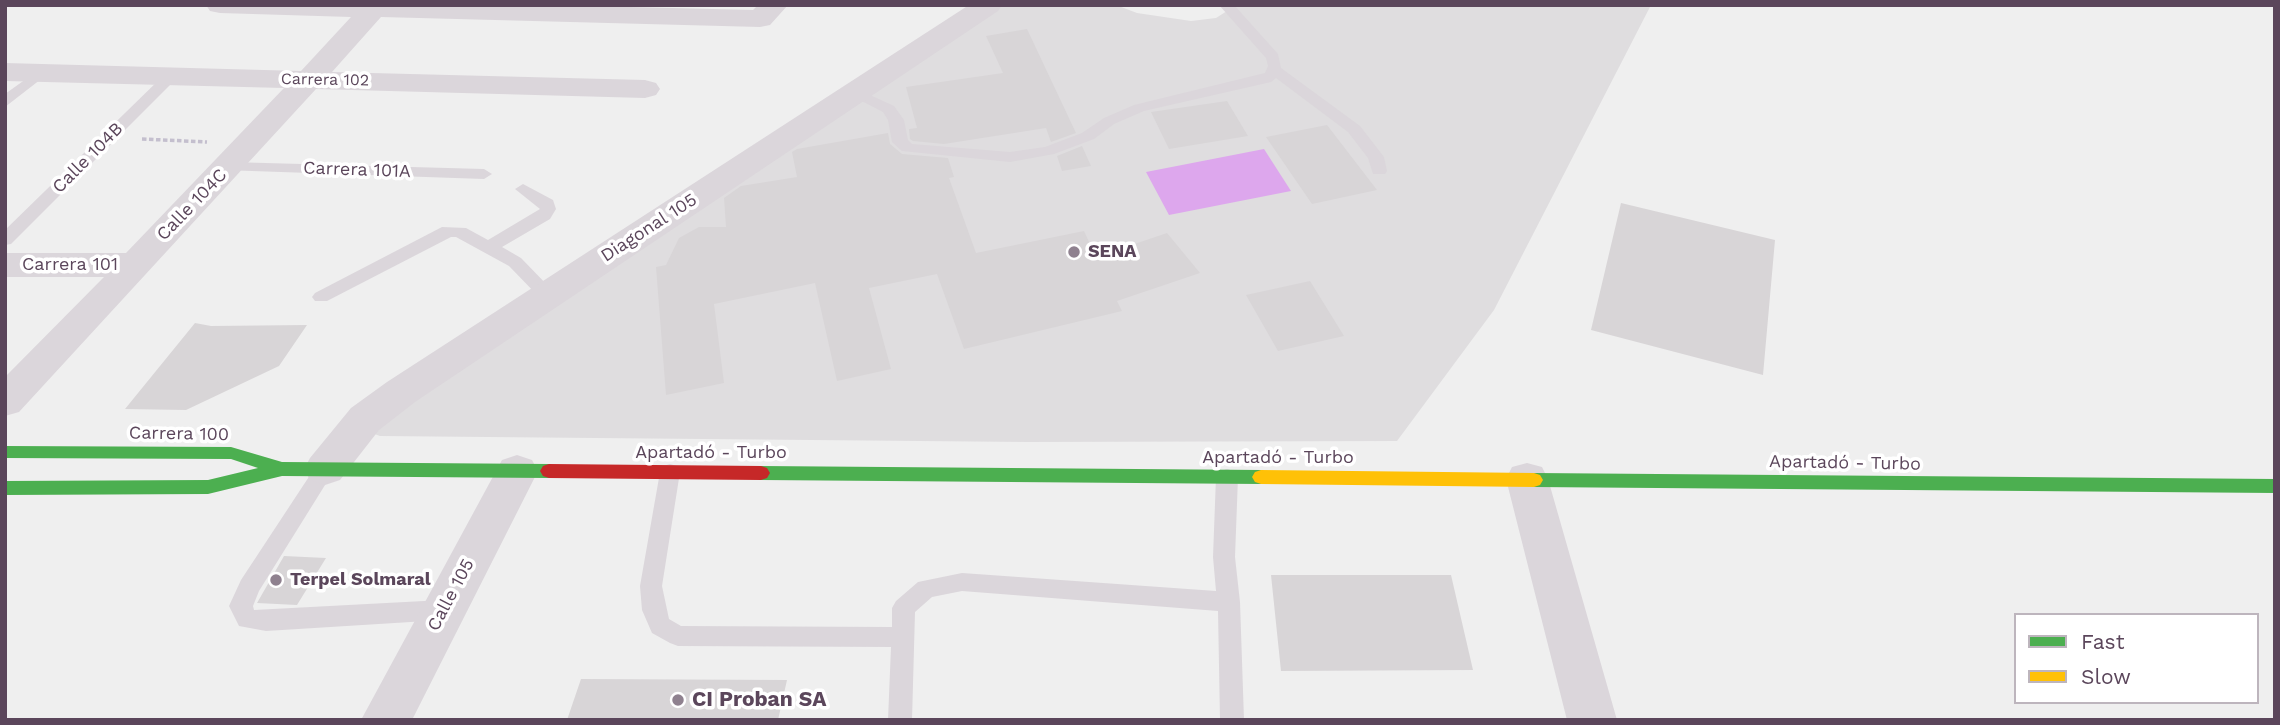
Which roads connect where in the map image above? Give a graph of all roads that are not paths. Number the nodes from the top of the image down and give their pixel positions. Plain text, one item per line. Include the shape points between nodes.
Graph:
1 (220, 5) edge
2 (988, 5) edge
3 (1227, 5) edge
4 (375, 7) edge
5 (767, 12) edge
6 (1274, 71) junction
7 (5, 72) edge
8 (40, 73) junction
9 (170, 77) junction
10 (309, 79) junction
11 (645, 89) dead end
12 (855, 93) junction
13 (5, 102) edge
14 (239, 155) junction
15 (1379, 171) dead end
16 (484, 174) dead end
17 (523, 189) dead end
18 (5, 240) edge
19 (488, 248) junction
20 (5, 265) edge
21 (135, 265) junction
22 (547, 295) junction
23 (321, 297) dead end
24 (5, 402) edge
25 (5, 452) edge
26 (282, 469) junction
27 (325, 469) junction
28 (517, 471) junction
29 (670, 472) junction
30 (1227, 477) junction
31 (1528, 479) junction
32 (2275, 486) edge
33 (5, 488) edge
34 (1229, 602) junction
35 (443, 610) junction
36 (904, 637) junction
37 (386, 720) edge
38 (900, 720) edge
39 (1233, 720) edge
40 (1592, 720) edge

1 - 4 street
2 - 12 street, Diagonal 105
3 - 6 lane via 1273,57
4 - 5 street
4 - 10 street, Calle 104C
6 - 12 lane via 1265,79 1121,114 1069,144 1010,157 908,148 901,142 890,109
6 - 15 lane via 1354,129 1376,156
7 - 8 street, Carrera 102
8 - 9 street, Carrera 102
8 - 13 lane
9 - 10 street, Carrera 102
9 - 18 lane, Calle 104B
10 - 11 street, Carrera 102
10 - 14 street, Calle 104C
12 - 22 street, Diagonal 105
14 - 16 lane, Carrera 101A
14 - 21 street, Calle 104C
17 - 19 lane via 548,209
19 - 22 lane via 514,262
19 - 23 lane via 460,232 448,231
20 - 21 street, Carrera 101
21 - 24 street, Calle 104C
22 - 27 street, Diagonal 105 via 374,412
25 - 26 main road, Carrera 100 via 231,453
26 - 27 main road, Apartadó - Turbo
26 - 33 main road via 208,487
27 - 28 main road, Apartadó - Turbo
27 - 35 lane via 249,587 241,606 247,619
28 - 29 main road, Apartadó - Turbo
28 - 35 street, Calle 105
29 - 30 main road, Apartadó - Turbo
29 - 36 lane via 651,586 660,626 678,636
30 - 31 main road, Apartadó - Turbo
30 - 34 lane via 1224,557
31 - 32 main road, Apartadó - Turbo
31 - 40 street
34 - 36 lane via 962,582 926,589 904,608
34 - 39 lane
35 - 37 street, Calle 105
36 - 38 lane

